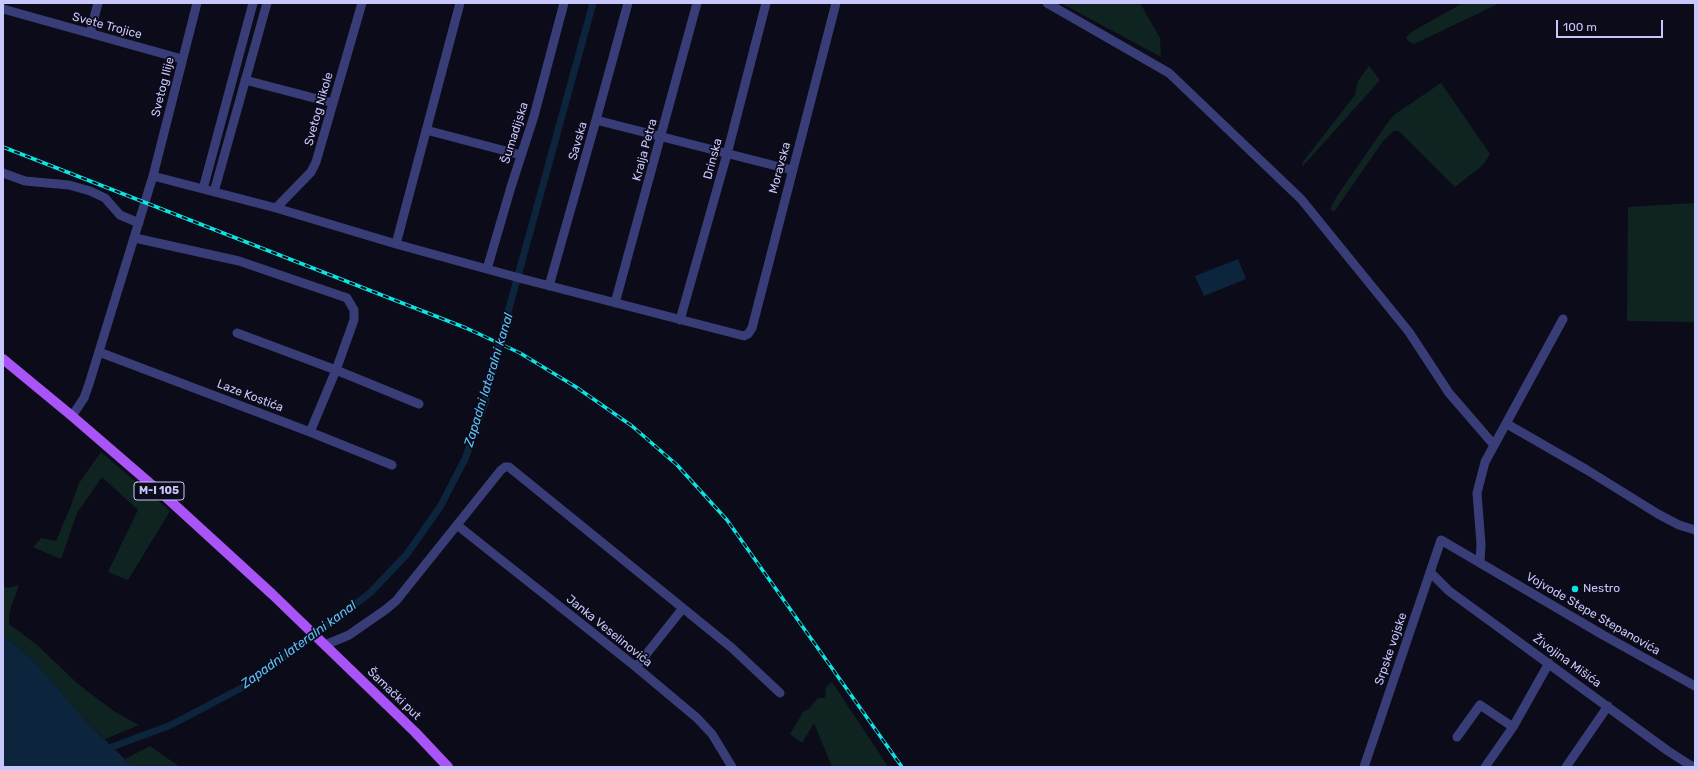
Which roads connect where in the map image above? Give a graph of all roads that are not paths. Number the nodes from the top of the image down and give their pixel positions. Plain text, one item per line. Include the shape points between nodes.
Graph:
1 (98, 3) edge
2 (197, 3) edge
3 (253, 3) edge
4 (267, 3) edge
5 (362, 3) edge
6 (460, 3) edge
7 (564, 3) edge
8 (628, 3) edge
9 (697, 3) edge
10 (766, 3) edge
11 (836, 3) edge
12 (1047, 3) edge
13 (3, 9) edge
14 (90, 33) junction
15 (182, 59) junction
16 (245, 80) junction
17 (333, 103) junction
18 (596, 120) junction
19 (426, 130) junction
20 (662, 137) junction
21 (727, 154) junction
22 (521, 155) junction
23 (792, 170) junction
24 (3, 173) edge
25 (154, 176) junction
26 (203, 189) junction
27 (214, 192) junction
28 (276, 208) junction
29 (139, 223) junction
30 (135, 238) junction
31 (396, 244) junction
32 (487, 269) junction
33 (549, 286) junction
34 (616, 303) junction
35 (1563, 319) dead end
36 (680, 320) junction
37 (237, 333) dead end
38 (99, 352) junction
39 (3, 359) edge
40 (336, 370) junction
41 (419, 404) dead end
42 (72, 416) junction
43 (1507, 424) junction
44 (310, 432) junction
45 (1494, 445) junction
46 (392, 465) dead end
47 (457, 525) junction
48 (1695, 530) edge
49 (1441, 540) joint
50 (1480, 563) junction
51 (1430, 572) junction
52 (683, 608) junction
53 (323, 642) junction
54 (1549, 663) junction
55 (636, 667) junction
56 (1695, 686) edge
57 (780, 693) dead end
58 (1608, 706) junction
59 (1513, 727) junction
60 (1457, 737) dead end
61 (448, 767) edge
62 (732, 767) edge
63 (1364, 767) edge
64 (1485, 767) edge
65 (1566, 767) edge
66 (1693, 767) edge

1 - 14 street
2 - 15 street, Svetog Ilije
3 - 26 street
4 - 16 street
5 - 17 street, Svetog Nikole
6 - 19 street
7 - 22 street, Šumadijska
8 - 18 street, Savska
9 - 20 street, Kralja Petra
10 - 21 street, Drinska
11 - 23 street, Moravska
12 - 45 street via 1169,73 1301,199 1409,332 1449,393
13 - 14 street, Svete Trojice
14 - 15 street, Svete Trojice
15 - 25 street, Svetog Ilije
16 - 17 street
16 - 27 street
17 - 28 street, Svetog Nikole via 311,172
18 - 20 street
18 - 33 street, Savska
19 - 22 street
19 - 31 street
20 - 21 street
20 - 34 street, Kralja Petra
21 - 23 street
21 - 36 street, Drinska
22 - 32 street, Šumadijska
23 - 36 street, Moravska via 752,328 748,334 744,336
24 - 29 street via 25,181 68,185 90,191 105,198 120,215
25 - 26 street
25 - 29 street, Svetog Ilije
26 - 27 street
27 - 28 street
28 - 31 street
29 - 30 street, Svetog Ilije
30 - 38 street, Svetog Ilije
30 - 40 street via 239,261 347,298 354,310 354,320
31 - 32 street
32 - 33 street
33 - 34 street
34 - 36 street
35 - 43 street
37 - 40 street
38 - 42 street, Svetog Ilije via 84,398
38 - 44 street, Laze Kostića
39 - 42 main road, M-I 105
40 - 41 street
40 - 44 street
42 - 53 main road, M-I 105 via 168,498
43 - 45 street
43 - 48 street via 1658,514
44 - 46 street, Laze Kostića
45 - 50 street via 1485,462 1477,493
47 - 52 street via 501,470 509,467
47 - 53 street via 390,606 349,635
47 - 55 street, Janka Veselinovića
49 - 50 street, Vojvode Stepe Stepanovića
49 - 51 street, Srpske vojske
50 - 56 street, Vojvode Stepe Stepanovića
51 - 54 street, Živojina Mišića via 1449,591
51 - 63 street, Srpske vojske
52 - 55 street
52 - 57 street via 732,648
53 - 61 main road, Šamački put / M-I 105
54 - 58 street, Živojina Mišića
54 - 59 street
55 - 62 street, Janka Veselinovića via 697,718 712,734
58 - 65 street
58 - 66 street, Živojina Mišića
59 - 60 street via 1480,705
59 - 64 street

